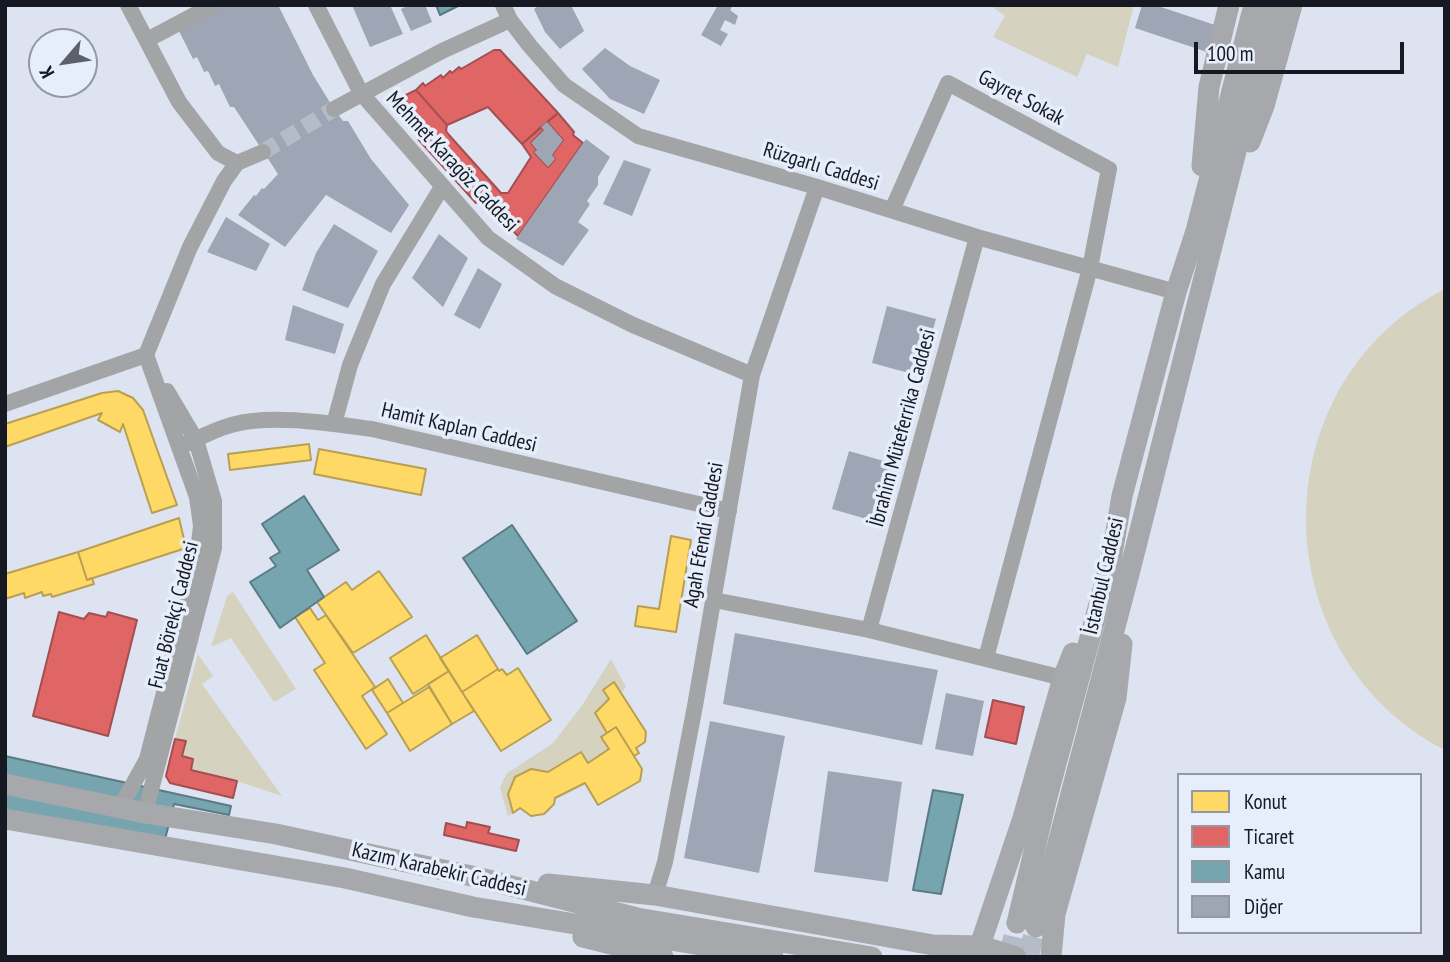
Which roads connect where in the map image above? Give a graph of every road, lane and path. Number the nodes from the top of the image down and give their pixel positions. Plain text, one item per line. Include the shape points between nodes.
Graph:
1 (128, 5) edge
2 (212, 5) edge
3 (316, 5) edge
4 (1229, 5) edge
5 (1254, 5) edge
6 (1273, 5) edge
7 (1292, 5) edge
8 (506, 13) edge
9 (147, 40) junction
10 (361, 93) junction
11 (334, 109) tunnel mouth
12 (263, 152) tunnel mouth
13 (237, 163) junction
14 (442, 187) junction
15 (817, 187) junction
16 (892, 211) junction
17 (1205, 233) junction
18 (977, 237) junction
19 (1090, 268) junction
20 (1176, 292) junction
21 (146, 355) junction
22 (752, 375) junction
23 (5, 404) edge
24 (334, 424) junction
25 (196, 440) junction
26 (180, 447) junction
27 (729, 511) junction
28 (1121, 563) junction
29 (714, 600) junction
30 (869, 630) junction
31 (986, 658) junction
32 (1063, 678) junction
33 (5, 784) edge
34 (120, 808) junction
35 (145, 813) junction
36 (5, 819) edge
37 (476, 877) junction
38 (655, 895) junction
39 (1027, 925) tunnel mouth
40 (634, 940) edge
41 (979, 951) edge
42 (663, 957) edge
43 (773, 957) edge
44 (872, 957) edge
45 (1016, 957) edge
46 (1051, 957) edge

1 - 9 street
2 - 9 street
3 - 10 street, Mehmet Karagöz Caddesi
4 - 17 main road, İstanbul Caddesi via 1209,87
5 - 17 main road, İstanbul Caddesi
6 - 17 main road, İstanbul Caddesi
7 - 17 main road, İstanbul Caddesi via 1264,106
8 - 10 street
8 - 15 street, Rüzgarlı Caddesi via 564,85 638,136
9 - 13 street via 179,102 218,153
10 - 11 street
10 - 14 street, Mehmet Karagöz Caddesi
12 - 13 street
13 - 21 street via 190,247
14 - 22 street, Mehmet Karagöz Caddesi via 488,238 555,286
14 - 24 street via 383,284 350,365
15 - 16 street, Rüzgarlı Caddesi
15 - 22 street, Agah Efendi Caddesi
16 - 18 street, Rüzgarlı Caddesi
16 - 19 street, Gayret Sokak via 948,82 1110,169
17 - 20 main road, İstanbul Caddesi
17 - 28 main road, İstanbul Caddesi
18 - 19 street, Rüzgarlı Caddesi
18 - 30 street, İbrahim Müteferrika Caddesi
19 - 20 street, Rüzgarlı Caddesi
19 - 31 street
20 - 28 main road, İstanbul Caddesi via 1122,496
21 - 23 street
21 - 25 street, Fuat Börekçi Caddesi
21 - 26 street, Fuat Börekçi Caddesi
22 - 27 street, Agah Efendi Caddesi
24 - 25 street, Hamit Kaplan Caddesi via 277,420 236,424
24 - 27 street, Hamit Kaplan Caddesi
25 - 26 street, Hamit Kaplan Caddesi
25 - 35 street, Fuat Börekçi Caddesi via 214,501 214,548
26 - 34 street, Fuat Börekçi Caddesi via 197,497 201,526 196,568 147,759
27 - 29 street, Agah Efendi Caddesi
28 - 32 main road
28 - 39 main road, İstanbul Caddesi via 1049,786
28 - 46 main road via 1116,698 1055,914
29 - 30 street
29 - 38 street, Agah Efendi Caddesi
30 - 31 street
31 - 32 street
32 - 41 main road
33 - 34 main road, Kazım Karabekir Caddesi
34 - 35 main road, Kazım Karabekir Caddesi
35 - 37 main road, Kazım Karabekir Caddesi via 276,834
36 - 40 main road, Kazım Karabekir Caddesi via 345,878
37 - 38 main road
37 - 40 main road, Kazım Karabekir Caddesi
38 - 41 main road
40 - 42 main road
40 - 43 main road, Kazım Karabekir Caddesi
40 - 44 main road, Kazım Karabekir Caddesi
41 - 45 main road

